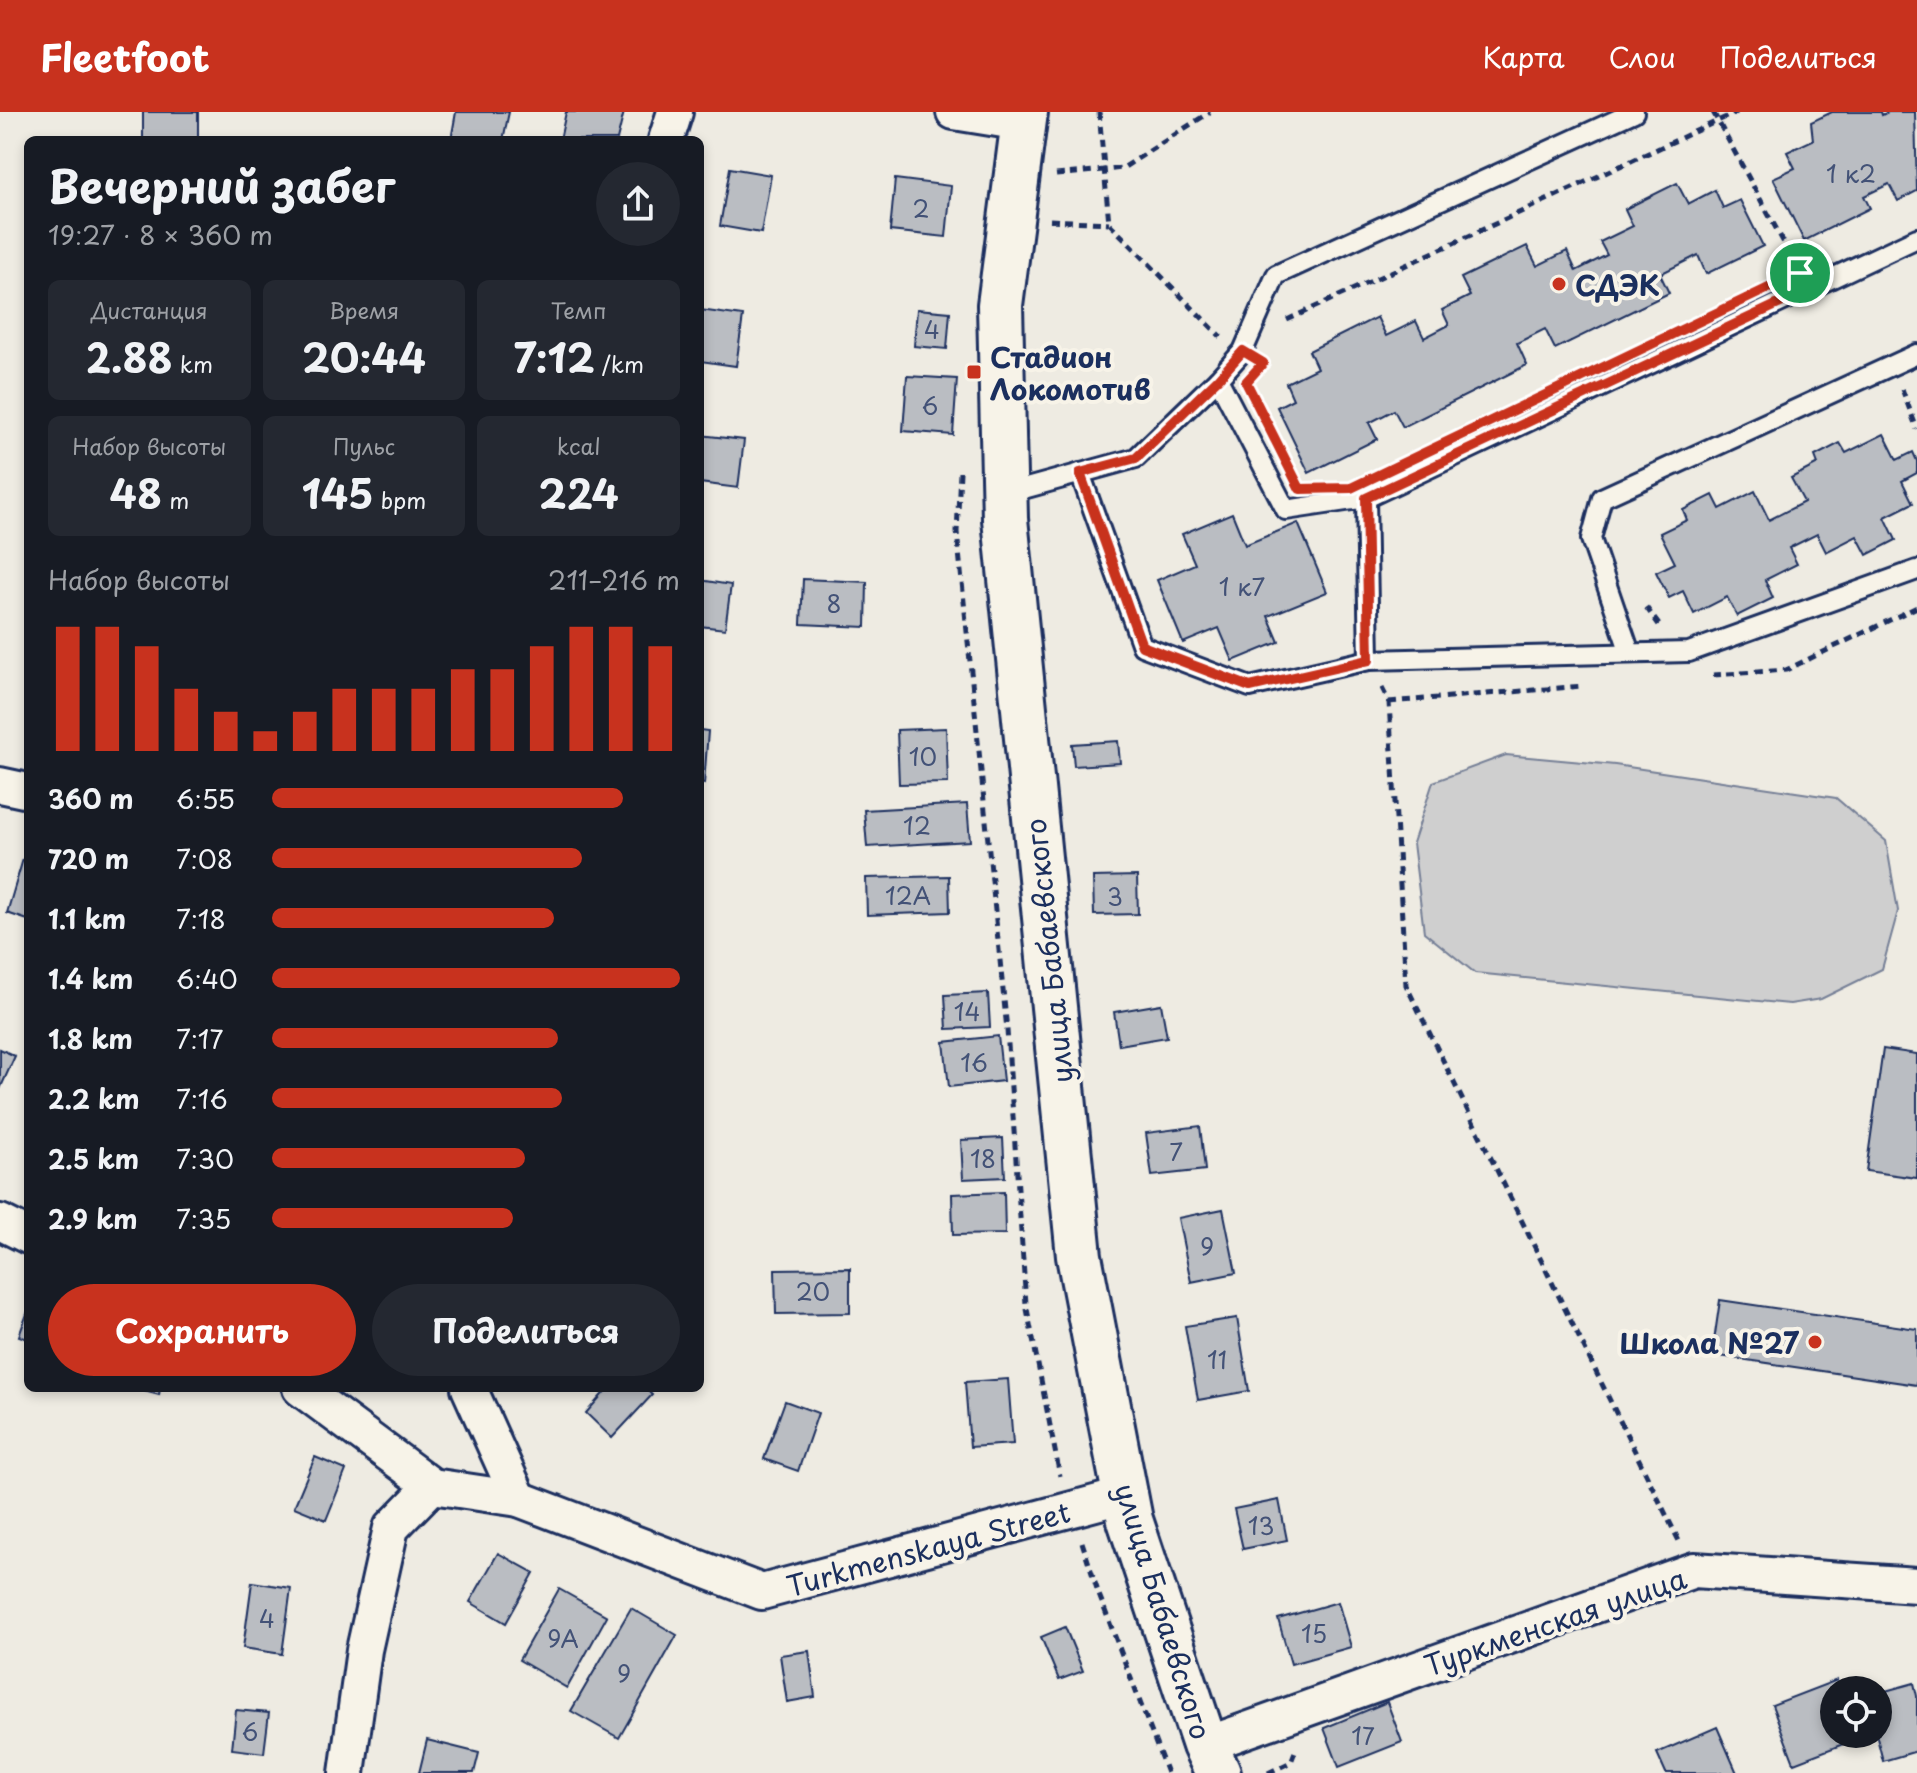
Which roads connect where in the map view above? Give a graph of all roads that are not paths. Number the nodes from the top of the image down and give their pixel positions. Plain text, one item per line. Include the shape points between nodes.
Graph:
1 (675, 112) edge
2 (954, 112) edge
3 (1634, 112) edge
4 (1024, 118) edge
5 (667, 136) edge
6 (1917, 238) edge
7 (1917, 354) edge
8 (1218, 379) junction
9 (1080, 473) junction
10 (1005, 494) junction
11 (1366, 498) junction
12 (1917, 570) edge
13 (1630, 653) junction
14 (1369, 660) junction
15 (0, 785) edge
16 (24, 790) edge
17 (0, 1222) edge
18 (24, 1234) edge
19 (305, 1392) edge
20 (471, 1392) edge
21 (432, 1486) junction
22 (1125, 1495) junction
23 (519, 1499) junction
24 (1917, 1585) edge
25 (1212, 1759) edge
26 (347, 1773) edge

1 - 5 street
2 - 4 street
3 - 8 lane via 1276,275 1243,351
4 - 10 main road, улица Бабаевского via 1000,305
6 - 11 lane
7 - 13 lane via 1602,498 1591,539
8 - 9 lane via 1136,458
8 - 11 lane via 1286,510
9 - 10 lane
9 - 14 lane via 1142,646 1250,687
10 - 22 main road, улица Бабаевского via 1079,1256
11 - 14 lane
12 - 13 lane via 1689,652
13 - 14 lane
15 - 16 street
17 - 18 street
19 - 21 street, Turkmenskaya Street
20 - 23 street
21 - 23 street, Turkmenskaya Street
21 - 26 street via 391,1528 364,1650
22 - 23 street, Turkmenskaya Street via 762,1592
22 - 25 main road, улица Бабаевского
24 - 25 street, Туркменская улица via 1694,1570

